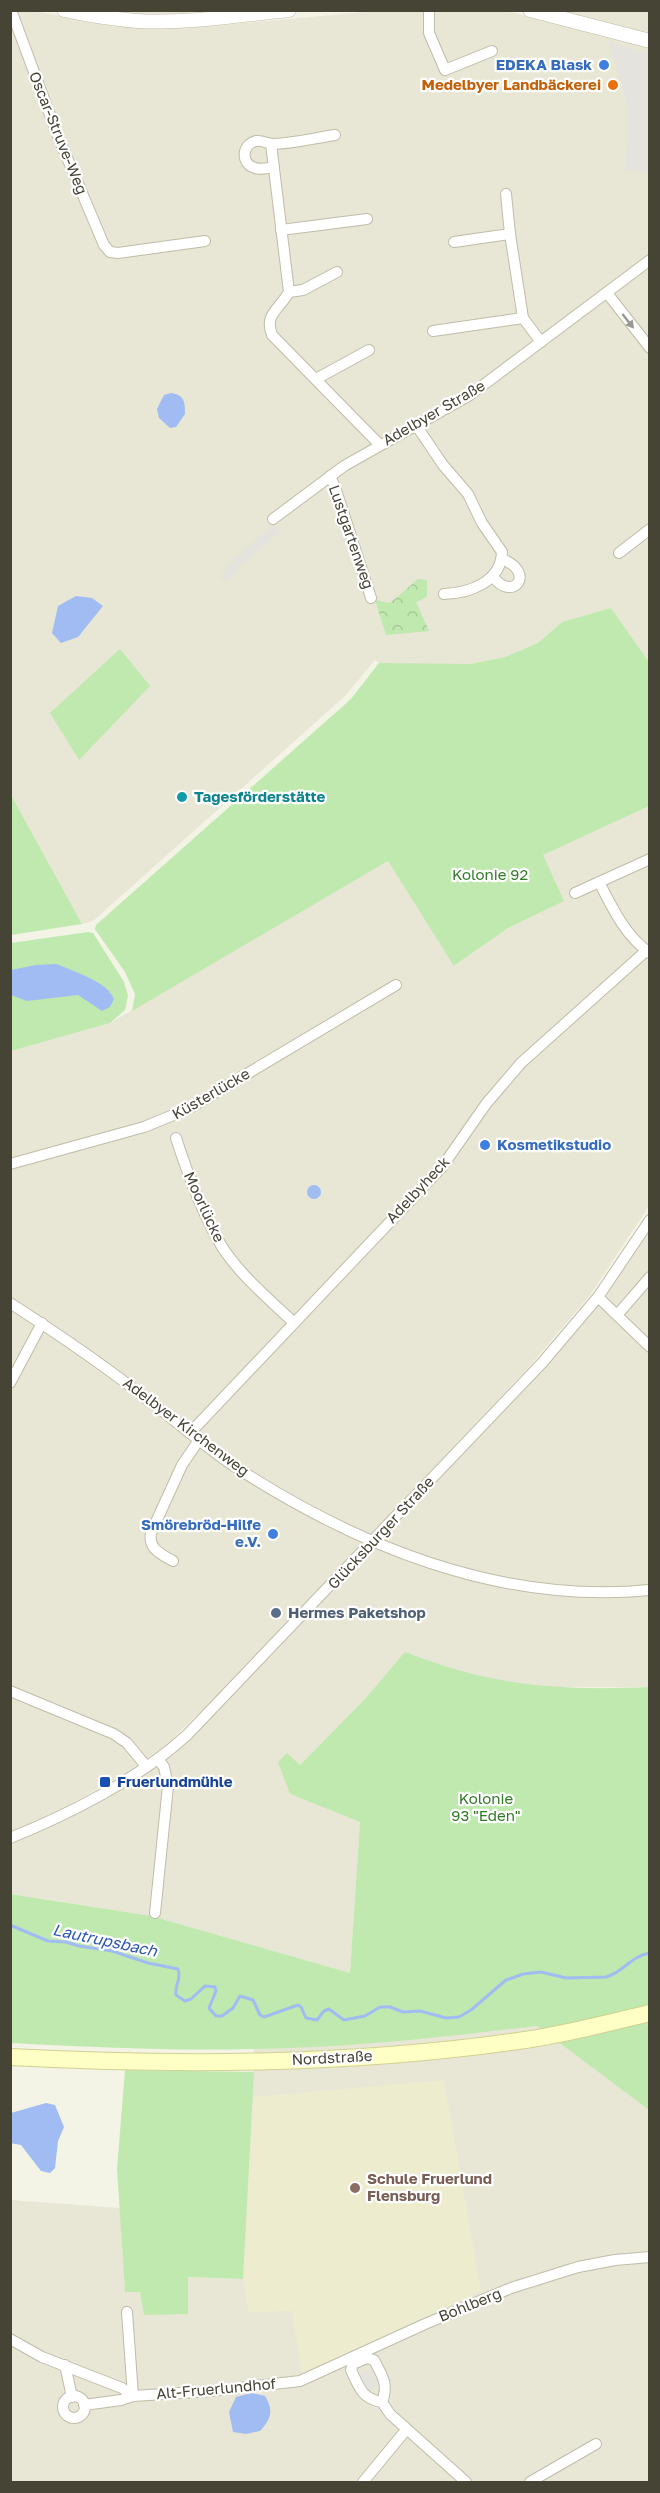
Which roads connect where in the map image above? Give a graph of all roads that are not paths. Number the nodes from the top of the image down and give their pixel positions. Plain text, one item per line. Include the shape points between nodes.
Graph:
1 (10, 10) edge
2 (64, 10) edge
3 (289, 10) edge
4 (429, 10) edge
5 (530, 10) edge
6 (209, 14) edge
7 (137, 16) edge
8 (650, 42) edge
9 (492, 51) dead end
10 (335, 135) dead end
11 (272, 144) junction
12 (274, 167) junction
13 (506, 194) dead end
14 (367, 219) dead end
15 (281, 230) junction
16 (510, 234) junction
17 (206, 242) dead end
18 (454, 242) dead end
19 (650, 260) edge
20 (337, 272) dead end
21 (289, 292) junction
22 (607, 293) junction
23 (524, 318) junction
24 (433, 332) dead end
25 (541, 342) junction
26 (650, 348) edge
27 (369, 350) dead end
28 (316, 379) junction
29 (416, 425) junction
30 (379, 444) junction
31 (330, 476) junction
32 (273, 519) dead end
33 (650, 529) edge
34 (619, 553) dead end
35 (502, 559) junction
36 (493, 577) junction
37 (444, 594) dead end
38 (371, 598) dead end
39 (650, 859) edge
40 (599, 882) junction
41 (575, 893) dead end
42 (648, 952) edge
43 (396, 986) dead end
44 (176, 1138) dead end
45 (10, 1164) edge
46 (650, 1220) edge
47 (650, 1277) edge
48 (598, 1297) junction
49 (10, 1303) edge
50 (618, 1314) junction
51 (293, 1322) junction
52 (42, 1323) junction
53 (650, 1347) edge
54 (10, 1383) edge
55 (195, 1436) junction
56 (372, 1542) junction
57 (173, 1562) dead end
58 (650, 1590) edge
59 (10, 1691) edge
60 (159, 1758) junction
61 (146, 1766) junction
62 (10, 1838) edge
63 (155, 1913) dead end
64 (650, 2013) edge
65 (10, 2057) edge
66 (650, 2257) edge
67 (127, 2313) dead end
68 (10, 2339) edge
69 (359, 2358) junction
70 (65, 2366) junction
71 (300, 2381) joint
72 (133, 2396) junction
73 (72, 2397) junction
74 (382, 2402) junction
75 (84, 2405) junction
76 (406, 2430) junction
77 (596, 2444) dead end
78 (363, 2482) edge
79 (466, 2482) edge
80 (530, 2482) edge

1 - 17 street, Oscar-Struve-Weg via 104,245 110,252
2 - 7 street
3 - 6 street
4 - 9 street via 429,33 445,70
5 - 8 street
6 - 7 street
10 - 11 street
11 - 12 street
11 - 12 street via 256,141 244,151 249,165 258,169
12 - 15 street
13 - 16 street
14 - 15 street
15 - 21 street
16 - 18 street
16 - 23 street
19 - 22 street, Adelbyer Straße
20 - 21 street via 303,290
21 - 28 street via 268,324 272,335
22 - 25 street, Adelbyer Straße
22 -> 26 street
23 - 24 street
23 - 25 street
25 - 29 street, Adelbyer Straße via 470,394
27 - 28 street
28 - 30 street
29 - 30 street, Adelbyer Straße
29 - 35 street via 468,494 502,552
30 - 31 street, Adelbyer Straße
31 - 32 street, Adelbyer Straße
31 - 38 street, Lustgartenweg
33 - 34 street
35 - 36 street
35 - 36 street via 516,566 520,580 510,588
36 - 37 street via 471,590
39 - 40 street
40 - 41 street
40 - 42 street via 615,913
42 - 51 street, Adelbyheck via 521,1063 486,1104 442,1167
43 - 45 street, Küsterlücke via 188,1109 144,1126
44 - 51 street, Moorlücke via 188,1176 219,1242 245,1276
46 - 48 street, Glücksburger Straße
47 - 50 street
48 - 50 street
48 - 56 street, Glücksburger Straße via 542,1363
49 - 52 street, Adelbyer Kirchenweg
50 - 53 street
51 - 55 street, Adelbyheck
52 - 54 street
52 - 55 street, Adelbyer Kirchenweg
55 - 56 street, Adelbyer Kirchenweg via 266,1485
55 - 57 street, Adelbyheck via 151,1533 152,1548
56 - 58 street, Adelbyer Kirchenweg via 510,1584 574,1592
56 - 60 street, Glücksburger Straße via 207,1714
59 - 61 street via 114,1734
60 - 61 street, Glücksburger Straße
60 - 63 street via 168,1786
61 - 62 street, Glücksburger Straße via 67,1813
64 - 65 main road, Nordstraße via 527,2040 418,2054 271,2061 116,2062
66 - 69 street, Bohlberg via 578,2267 511,2288 425,2324
67 - 72 street
68 - 70 street
69 - 71 street, Bohlberg
69 - 74 street via 374,2360 385,2383
69 - 74 street via 351,2370 363,2395
70 - 72 street
70 - 73 street, Alt-Fruerlundhof
71 - 72 street, Alt-Fruerlundhof
72 - 75 street, Alt-Fruerlundhof
73 - 75 street via 80,2398
73 - 75 street, Alt-Fruerlundhof via 63,2405 67,2416 80,2416
74 - 76 street
76 - 78 street
76 - 79 street
77 - 80 street

